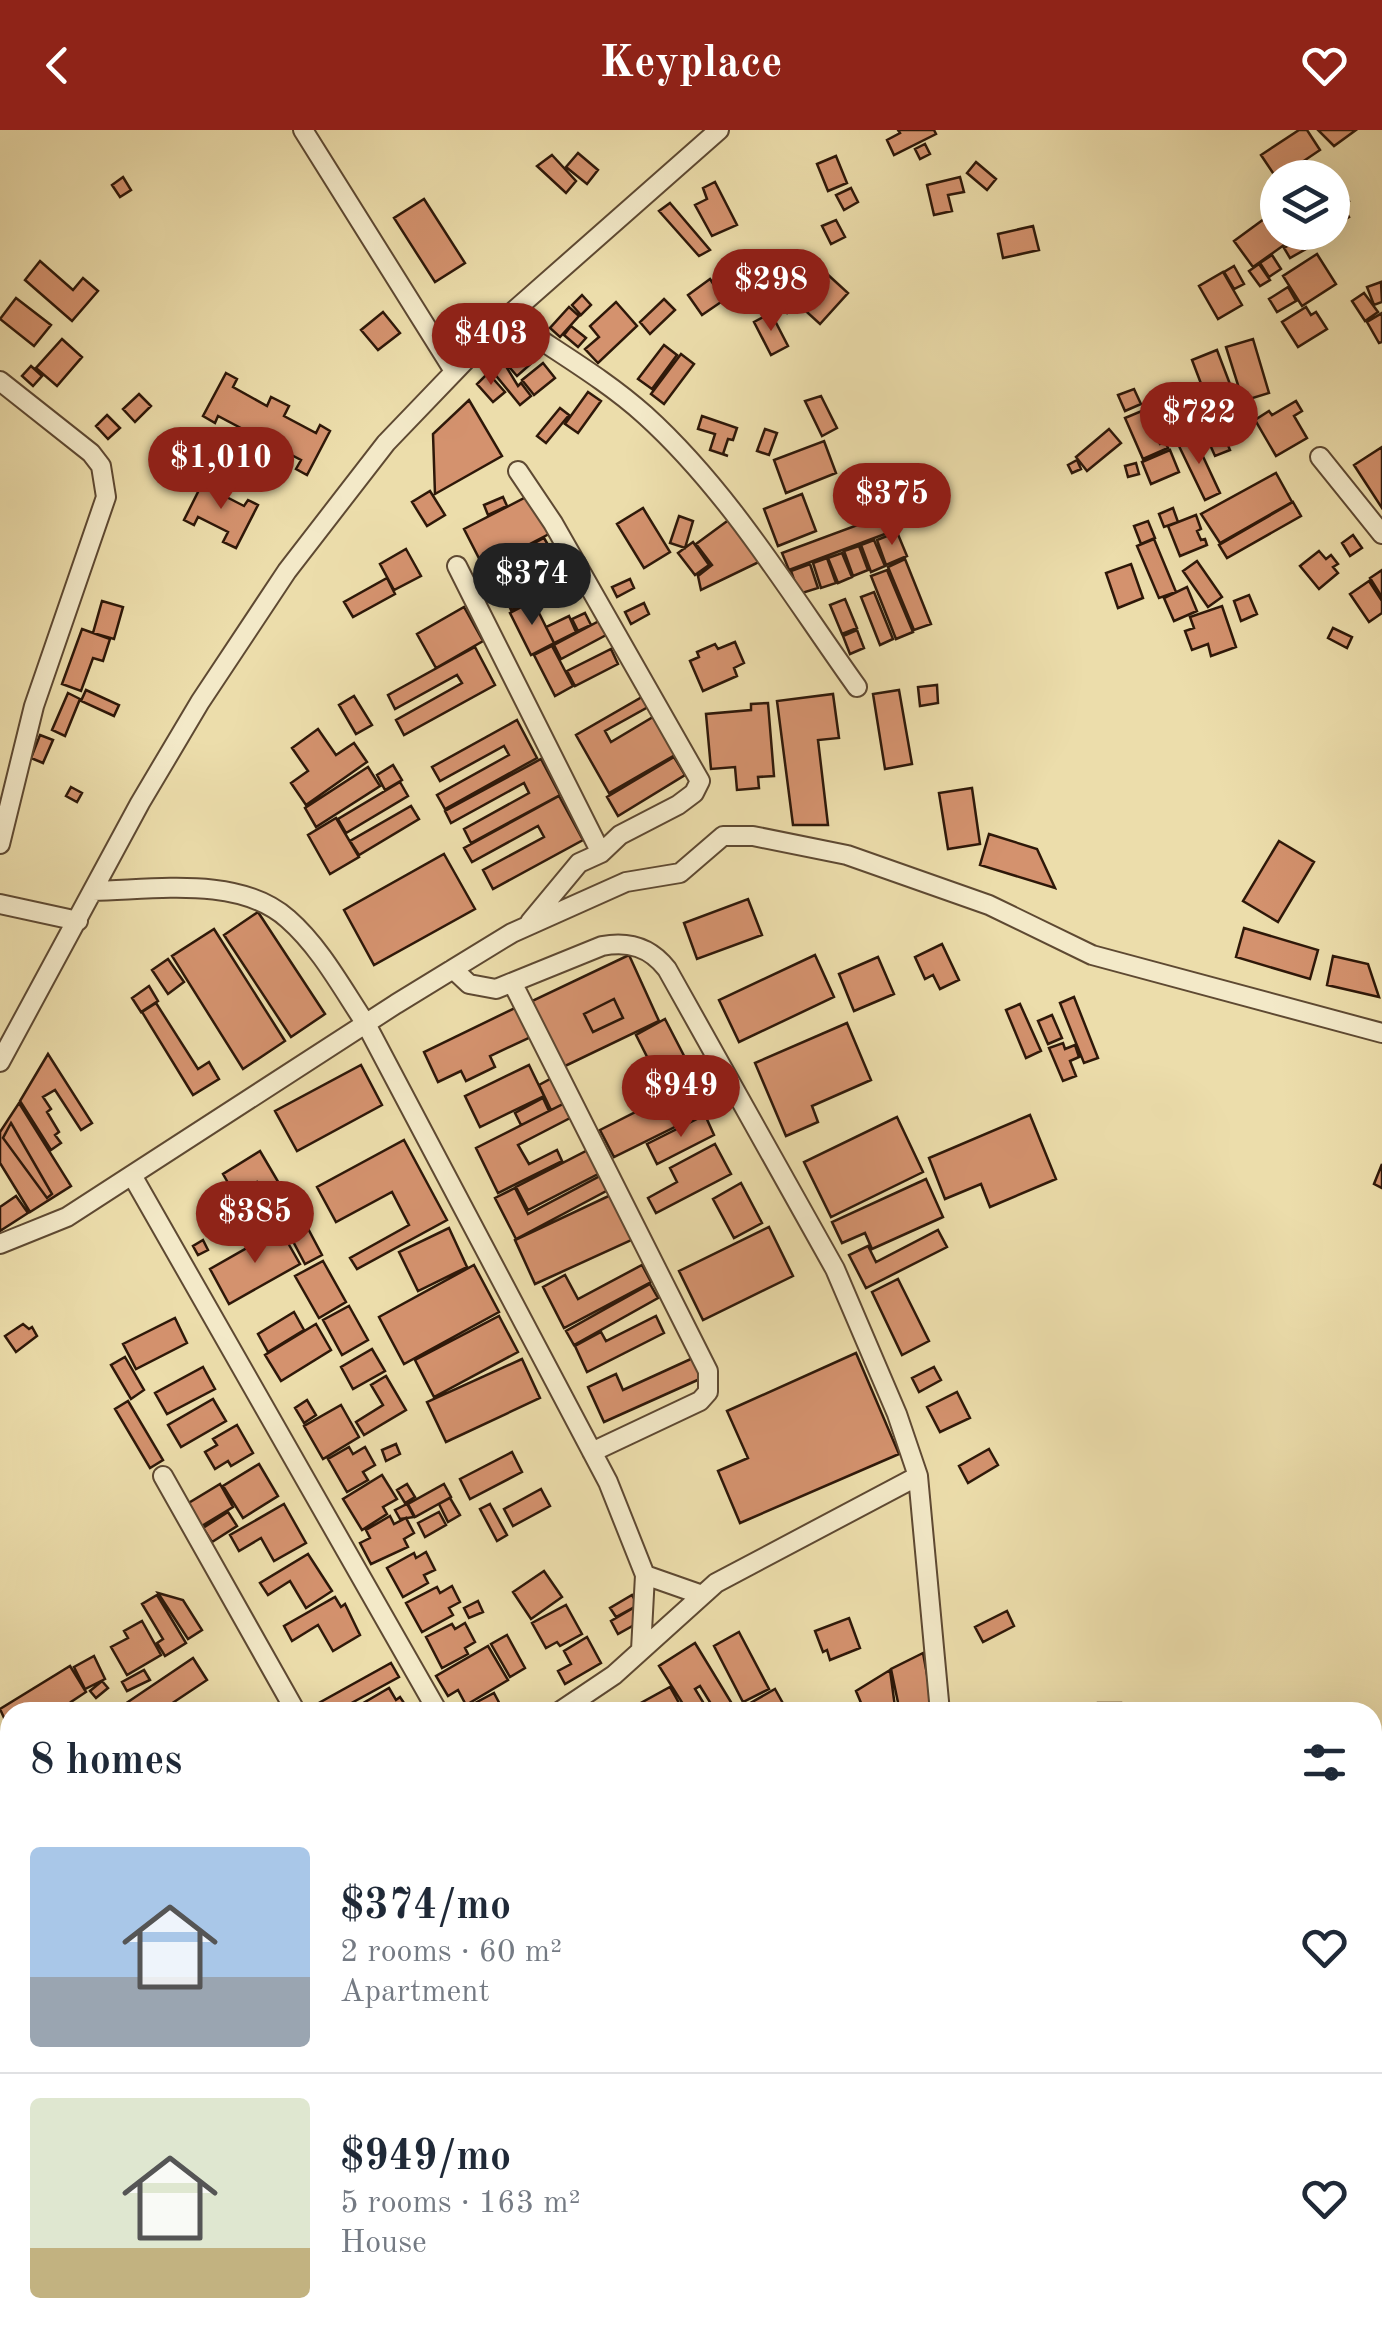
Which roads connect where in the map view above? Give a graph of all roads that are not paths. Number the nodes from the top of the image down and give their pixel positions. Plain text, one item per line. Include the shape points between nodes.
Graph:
1 (303, 130) edge
2 (719, 130) edge
3 (507, 317) junction
4 (454, 371) junction
5 (0, 381) edge
6 (1320, 457) dead end
7 (518, 471) dead end
8 (1382, 534) edge
9 (458, 566) dead end
10 (857, 687) dead end
11 (0, 844) edge
12 (601, 853) junction
13 (93, 892) junction
14 (0, 904) edge
15 (78, 922) junction
16 (527, 926) junction
17 (453, 969) junction
18 (513, 984) junction
19 (366, 1024) junction
20 (1382, 1033) edge
21 (0, 1062) edge
22 (133, 1177) junction
23 (0, 1244) edge
24 (592, 1452) junction
25 (162, 1476) dead end
26 (918, 1476) junction
27 (644, 1576) junction
28 (702, 1595) junction
29 (641, 1650) junction
30 (290, 1702) edge
31 (432, 1702) edge
32 (575, 1702) edge
33 (939, 1702) edge

1 - 4 street
2 - 3 street
3 - 4 street
3 - 10 street via 642,412 676,446 708,480
4 - 13 street via 386,443 287,571 200,702
5 - 11 street via 91,452 101,466 106,497 34,706
6 - 8 street
7 - 12 street via 700,781 694,793
9 - 12 street
12 - 16 street via 579,864
13 - 15 street
13 - 19 street via 210,889 266,905 319,954
14 - 15 street
15 - 21 street
16 - 17 street
16 - 20 street via 626,882 680,873 722,836 753,836 848,855 989,905 1092,955
17 - 18 street via 482,989
17 - 19 street
18 - 24 street via 708,1371 708,1392 700,1401
18 - 26 street via 602,946 631,945 656,956 835,1269
19 - 22 street
19 - 24 street
22 - 23 street via 67,1217
22 - 31 street
24 - 27 street
25 - 30 street
26 - 28 street
26 - 33 street
27 - 28 street
27 - 29 street
28 - 29 street
29 - 32 street

